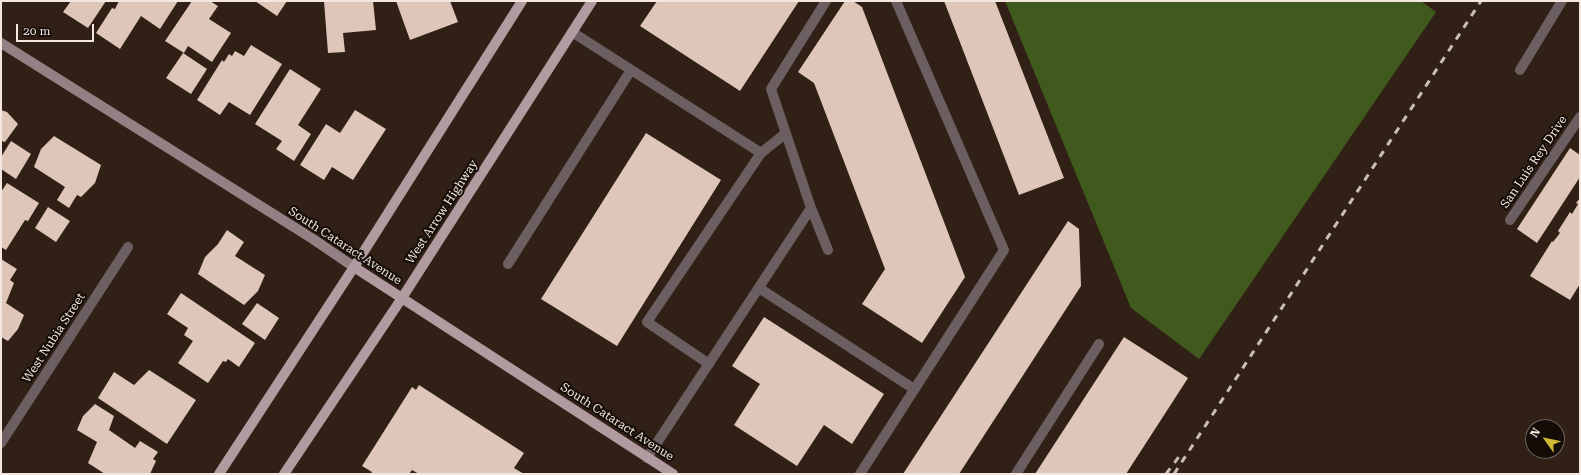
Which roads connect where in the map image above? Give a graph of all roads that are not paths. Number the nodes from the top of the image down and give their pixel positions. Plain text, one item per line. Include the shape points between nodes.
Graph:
1 (522, 1) edge
2 (592, 1) edge
3 (826, 1) edge
4 (896, 1) edge
5 (1562, 1) edge
6 (572, 32) junction
7 (1, 43) edge
8 (631, 70) junction
9 (1520, 70) dead end
10 (1579, 121) edge
11 (786, 133) junction
12 (761, 152) junction
13 (811, 208) junction
14 (1510, 220) dead end
15 (128, 247) dead end
16 (828, 250) dead end
17 (508, 264) dead end
18 (354, 267) junction
19 (759, 288) junction
20 (402, 298) junction
21 (1100, 344) dead end
22 (709, 364) junction
23 (914, 389) junction
24 (1, 444) edge
25 (647, 458) junction
26 (219, 474) edge
27 (284, 474) edge
28 (673, 474) edge
29 (860, 474) edge
30 (1016, 474) edge

1 - 18 main road
2 - 6 main road, West Arrow Highway
3 - 11 street via 771,88
4 - 23 street via 1004,250
5 - 9 street
6 - 8 street
6 - 20 main road, West Arrow Highway
7 - 18 main road, South Cataract Avenue
8 - 12 street
8 - 17 street
10 - 14 street, San Luis Rey Drive
11 - 12 street
11 - 13 street
12 - 22 street via 648,322
13 - 16 street
13 - 19 street
15 - 24 street, West Nubia Street
18 - 20 main road, South Cataract Avenue
18 - 26 main road
19 - 22 street
19 - 23 street
20 - 25 main road, South Cataract Avenue
20 - 27 main road, West Arrow Highway
21 - 30 street
22 - 25 street
23 - 29 street
25 - 28 main road, South Cataract Avenue

